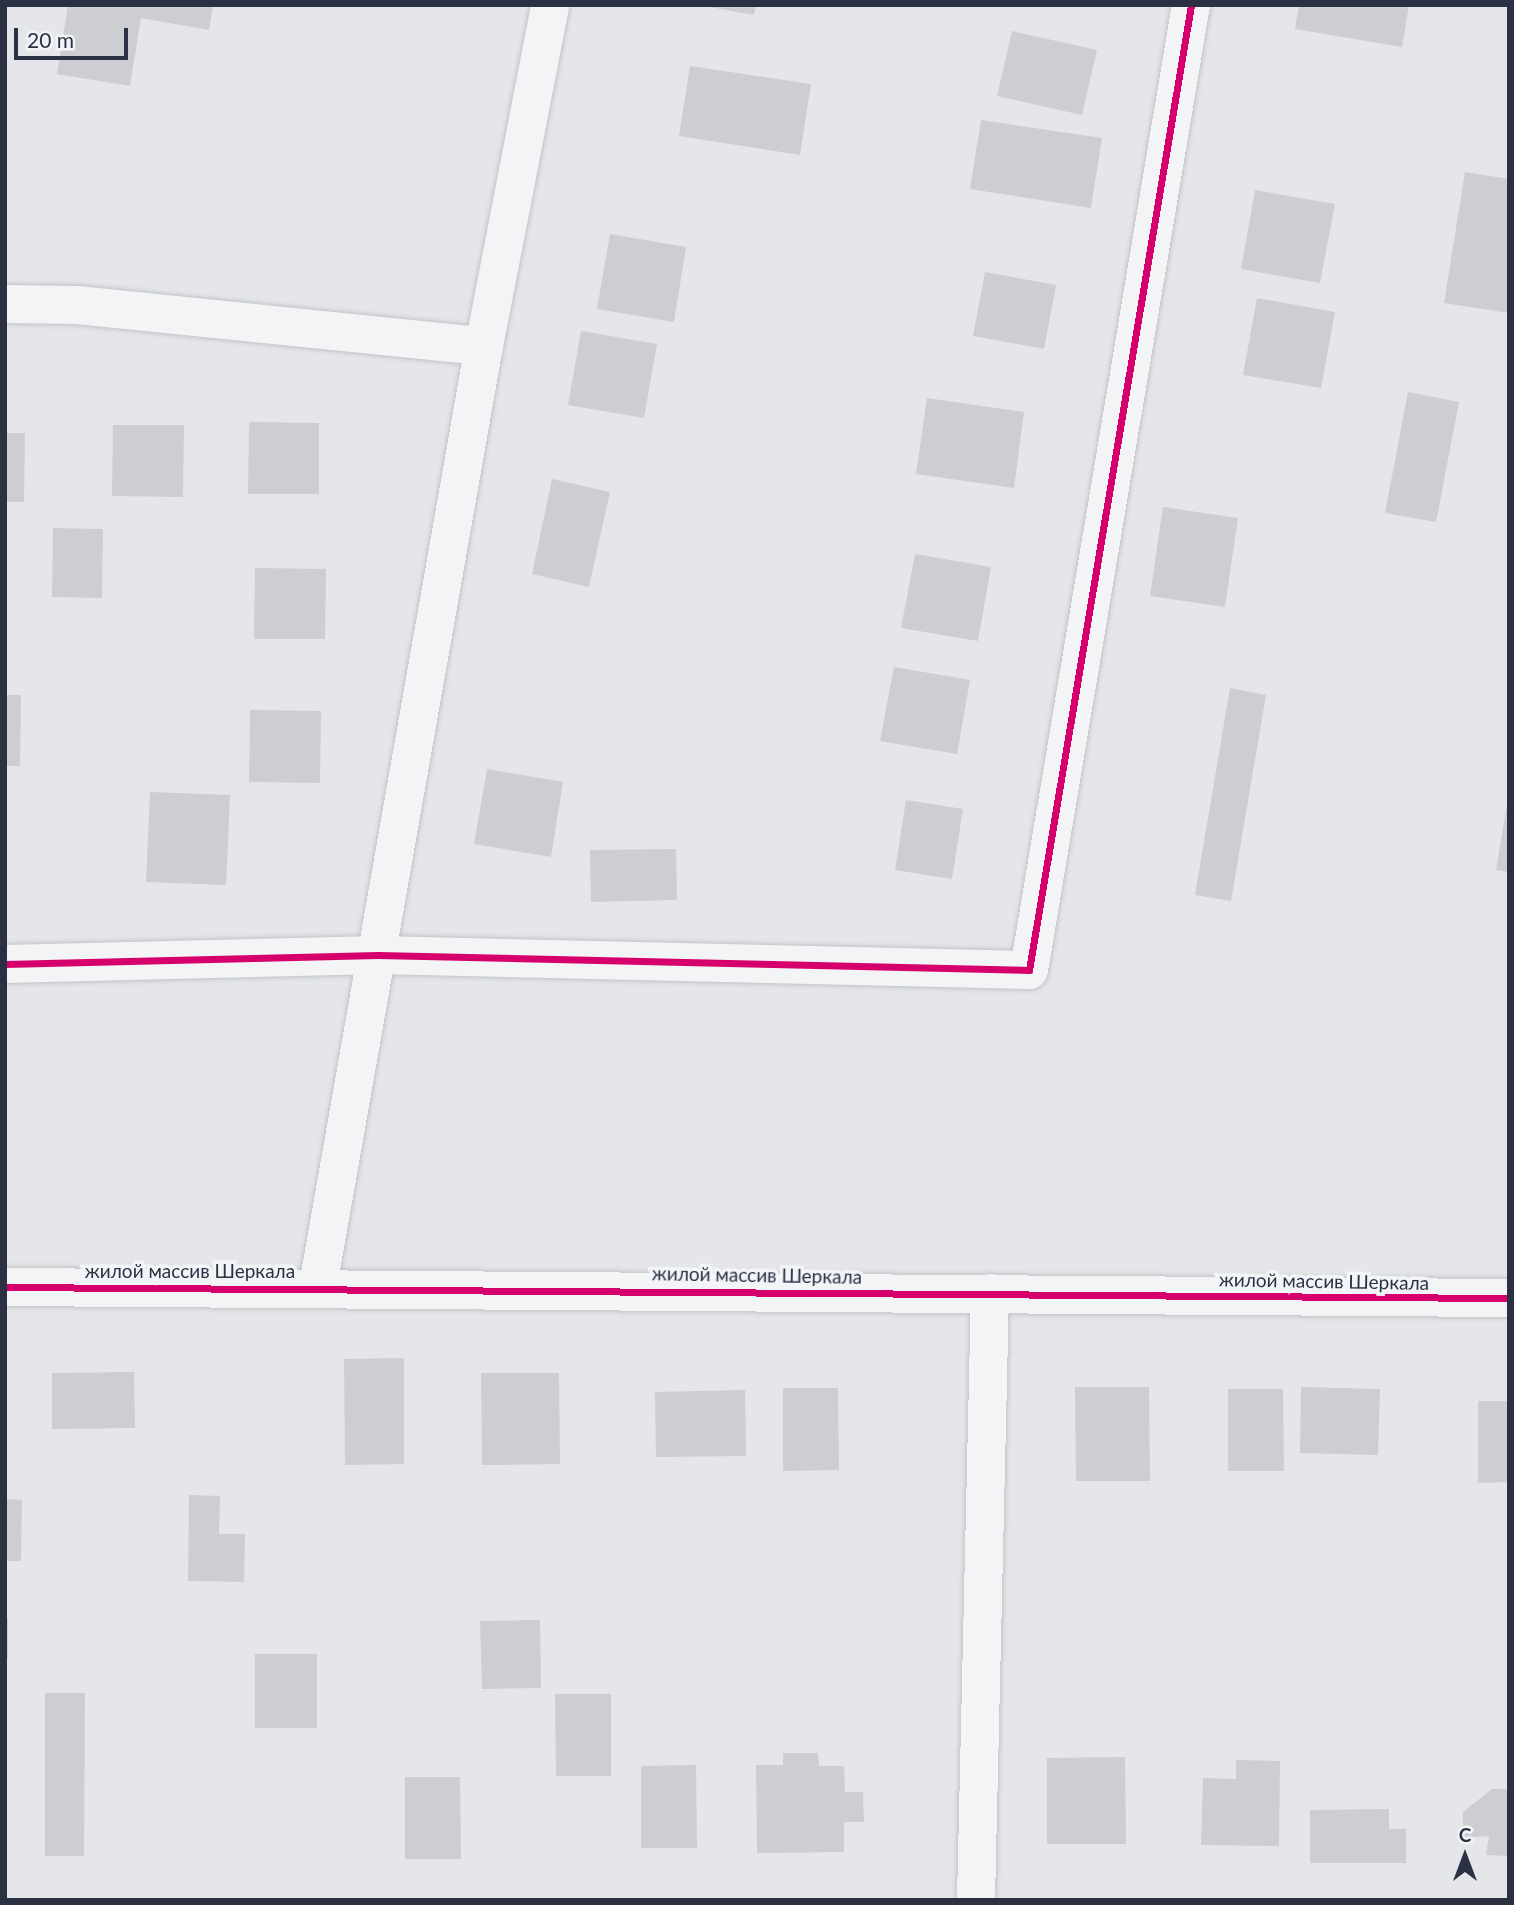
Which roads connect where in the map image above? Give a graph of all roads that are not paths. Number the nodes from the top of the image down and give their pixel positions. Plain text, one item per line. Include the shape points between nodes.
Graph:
1 (550, 5) edge
2 (1191, 5) edge
3 (5, 304) edge
4 (484, 346) junction
5 (378, 955) junction
6 (5, 964) edge
7 (318, 1286) junction
8 (5, 1287) edge
9 (990, 1293) junction
10 (1509, 1298) edge
11 (976, 1900) edge

1 - 4 street
2 - 5 street via 1029,970
3 - 4 street via 77,305
4 - 5 street
5 - 6 street
5 - 7 street
7 - 8 street, жилой массив Шеркала
7 - 9 street, жилой массив Шеркала
9 - 10 street, жилой массив Шеркала
9 - 11 street

